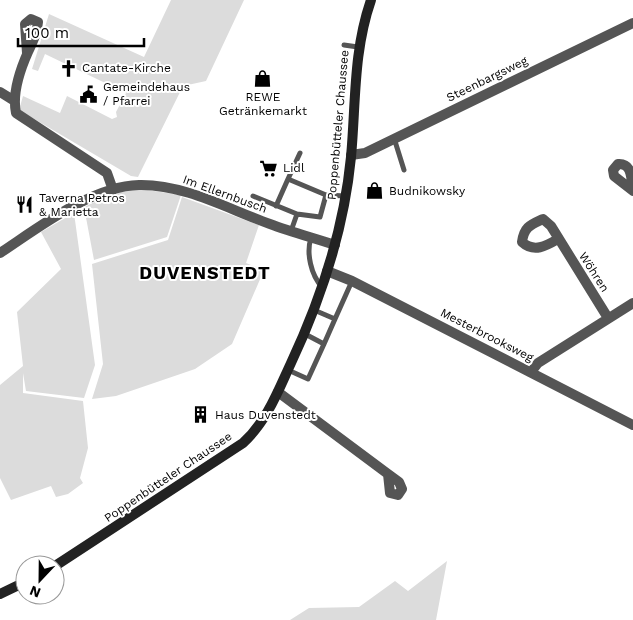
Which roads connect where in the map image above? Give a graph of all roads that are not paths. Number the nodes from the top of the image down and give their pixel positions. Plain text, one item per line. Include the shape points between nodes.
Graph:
1 (371, 0) edge
2 (633, 23) edge
3 (344, 45) dead end
4 (358, 47) junction
5 (27, 53) dead end
6 (0, 92) edge
7 (13, 100) junction
8 (394, 138) junction
9 (300, 153) dead end
10 (351, 155) junction
11 (404, 170) dead end
12 (288, 179) junction
13 (113, 190) junction
14 (326, 195) junction
15 (253, 196) dead end
16 (345, 196) junction
17 (276, 206) junction
18 (297, 214) junction
19 (291, 231) junction
20 (311, 237) junction
21 (558, 239) dead end
22 (335, 245) junction
23 (0, 253) edge
24 (327, 271) junction
25 (352, 280) junction
26 (322, 288) junction
27 (633, 303) edge
28 (314, 310) junction
29 (608, 318) junction
30 (335, 319) junction
31 (305, 334) junction
32 (324, 344) junction
33 (288, 370) junction
34 (531, 372) junction
35 (278, 392) junction
36 (633, 425) edge
37 (388, 474) dead end
38 (65, 559) edge
39 (15, 587) edge
40 (0, 594) edge

1 - 4 main road, Poppenbütteler Chaussee
2 - 8 street, Steenbargsweg
3 - 4 lane
4 - 10 main road, Poppenbütteler Chaussee
5 - 7 street
6 - 7 street
7 - 13 street via 16,113 107,173
8 - 10 street, Steenbargsweg via 365,153
8 - 11 lane
9 - 12 lane
10 - 16 main road, Poppenbütteler Chaussee
12 - 14 lane
12 - 17 lane
13 - 19 street, Im Ellernbusch via 138,185 174,189
13 - 23 street, Im Ellernbusch via 50,219
14 - 16 lane
14 - 18 lane via 320,217
15 - 17 lane
16 - 22 main road, Poppenbütteler Chaussee
17 - 18 lane
18 - 19 lane
19 - 20 street, Im Ellernbusch
20 - 22 street, Im Ellernbusch
20 - 26 lane via 309,249 313,272
21 - 29 street, Wöhren
22 - 24 main road, Poppenbütteler Chaussee
24 - 25 street, Mesterbrooksweg
24 - 26 main road, Poppenbütteler Chaussee
25 - 30 lane
25 - 34 street, Mesterbrooksweg
26 - 28 main road, Poppenbütteler Chaussee
27 - 29 street
28 - 30 lane
28 - 31 main road, Poppenbütteler Chaussee
29 - 34 street via 538,363
30 - 32 lane
31 - 32 lane
31 - 33 main road, Poppenbütteler Chaussee
32 - 33 lane via 308,379
33 - 35 main road, Poppenbütteler Chaussee
34 - 36 street, Mesterbrooksweg
35 - 37 street
35 - 38 main road, Poppenbütteler Chaussee via 264,419 243,442
39 - 40 main road

